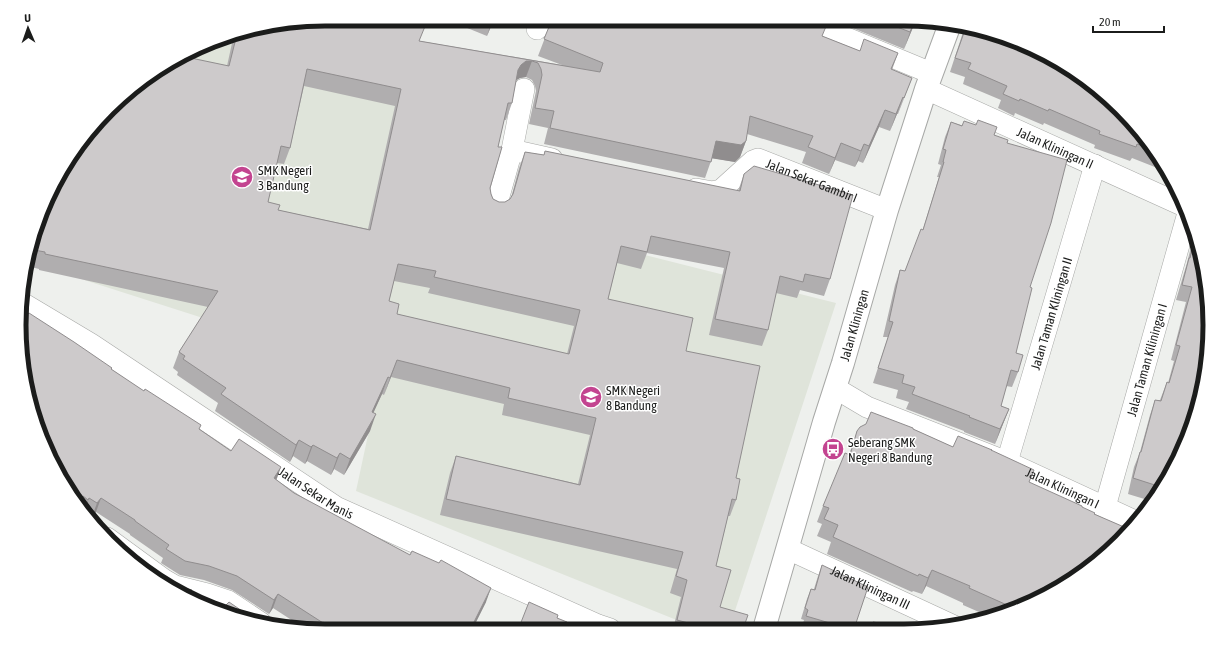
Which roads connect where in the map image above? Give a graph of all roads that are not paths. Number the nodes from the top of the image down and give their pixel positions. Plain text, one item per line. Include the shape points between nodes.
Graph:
1 (816, 26) edge
2 (948, 30) edge
3 (929, 81) junction
4 (524, 89) dead end
5 (512, 150) junction
6 (574, 163) edge
7 (1095, 165) junction
8 (675, 184) edge
9 (1176, 202) edge
10 (496, 207) edge
11 (887, 210) junction
12 (1185, 224) edge
13 (27, 306) edge
14 (835, 388) junction
15 (1007, 462) junction
16 (1105, 507) junction
17 (1131, 519) edge
18 (788, 549) junction
19 (183, 588) edge
20 (247, 614) edge
21 (943, 621) edge
22 (593, 624) edge
23 (766, 624) edge

1 - 3 street, Jalan Kliningan II
2 - 3 street, Jalan Kliningan
3 - 7 street, Jalan Kliningan II
3 - 11 street, Jalan Kliningan
4 - 5 street
5 - 6 street
5 - 10 street
7 - 9 street, Jalan Kliningan II
7 - 15 street, Jalan Taman Kliningan II
8 - 11 street, Jalan Sekar Gambir I via 718,191 758,159
11 - 14 street, Jalan Kliningan
12 - 16 street, Jalan Taman Kiliningan I
13 - 22 street, Jalan Sekar Manis via 90,344 336,507
14 - 15 street, Jalan Kliningan I via 867,407
14 - 18 street, Jalan Kliningan
15 - 16 street, Jalan Kliningan I
16 - 17 street, Jalan Kliningan I
18 - 21 street, Jalan Kliningan III
18 - 23 street, Jalan Kliningan
19 - 20 street via 228,601

